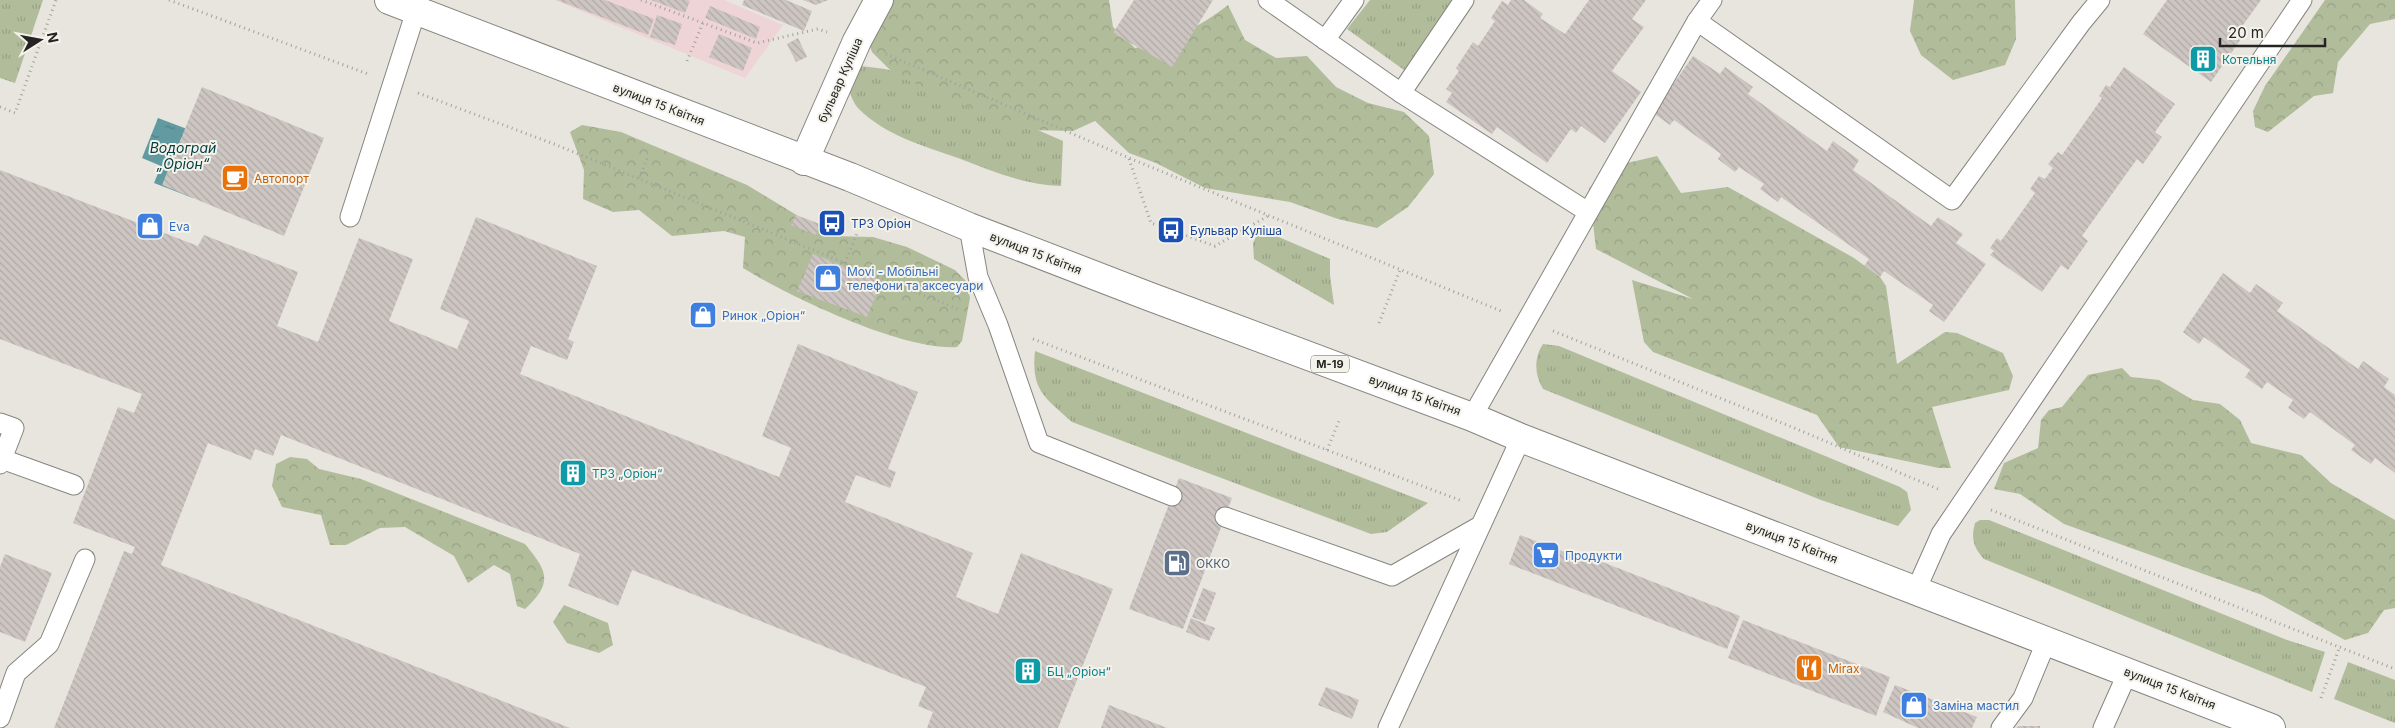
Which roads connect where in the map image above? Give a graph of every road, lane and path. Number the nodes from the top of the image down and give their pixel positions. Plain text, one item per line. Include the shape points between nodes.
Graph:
1 (56, 0) edge
2 (169, 0) edge
3 (389, 0) edge
4 (641, 0) edge
5 (879, 0) edge
6 (1268, 0) edge
7 (1354, 0) edge
8 (1464, 0) edge
9 (1712, 0) edge
10 (2100, 0) edge
11 (2302, 0) edge
12 (416, 11) junction
13 (1697, 21) junction
14 (703, 23) junction
15 (1325, 40) junction
16 (857, 42) junction
17 (687, 61) dead end
18 (393, 83) junction
19 (1401, 93) junction
20 (0, 107) edge
21 (648, 157) dead end
22 (1129, 158) junction
23 (804, 161) junction
24 (639, 178) junction
25 (1588, 212) junction
26 (1268, 216) junction
27 (350, 218) dead end
28 (970, 227) junction
29 (857, 233) dead end
30 (845, 262) junction
31 (1400, 270) junction
32 (1526, 322) junction
33 (1379, 323) dead end
34 (998, 325) junction
35 (1472, 417) junction
36 (1339, 420) dead end
37 (0, 423) edge
38 (1520, 438) junction
39 (1327, 450) junction
40 (1, 462) edge
41 (74, 485) dead end
42 (1172, 496) dead end
43 (1225, 517) dead end
44 (1484, 518) junction
45 (85, 560) dead end
46 (1916, 590) junction
47 (2047, 640) junction
48 (2340, 646) dead end
49 (2128, 672) junction
50 (2321, 698) dead end
51 (2, 706) edge
52 (1388, 728) edge
53 (2001, 728) edge
54 (2103, 728) edge
55 (2271, 728) edge

1 - 20 path via 15,113
2 - 18 path
3 - 12 main road, вулиця 15 Квітня / М-19
4 - 14 path
5 - 16 main road, бульвар Куліша
6 - 15 lane
7 - 15 lane
8 - 19 lane
9 - 13 lane
10 - 13 lane via 1952,200
11 - 46 lane via 1941,534
12 - 18 lane
12 - 23 main road, вулиця 15 Квітня / М-19
13 - 25 lane
14 - 16 path via 758,43 818,29
14 - 17 path
15 - 19 lane
16 - 22 path
16 - 23 main road, бульвар Куліша
18 - 24 path
18 - 27 lane
19 - 25 lane
21 - 24 path
22 - 26 path
22 - 26 path via 1151,223 1215,246
23 - 28 main road, вулиця 15 Квітня / М-19
24 - 30 path
25 - 32 lane
26 - 31 path
28 - 34 lane via 978,277
28 - 35 main road, вулиця 15 Квітня / М-19
29 - 30 path
30 - 34 path
31 - 32 path
31 - 33 path
32 - 35 lane
34 - 39 path
34 - 42 lane via 1039,443
35 - 38 main road, вулиця 15 Квітня / М-19
36 - 39 path
37 - 40 lane via 14,428
38 - 44 lane
38 - 46 main road, вулиця 15 Квітня / М-19
39 - 44 path
40 - 41 lane
43 - 44 lane via 1392,576
44 - 52 lane
45 - 51 lane via 49,644 16,673
46 - 47 main road, вулиця 15 Квітня / М-19
47 - 49 main road, вулиця 15 Квітня / М-19
47 - 53 lane via 2024,698
48 - 50 path
49 - 54 lane
49 - 55 main road, вулиця 15 Квітня / М-19

